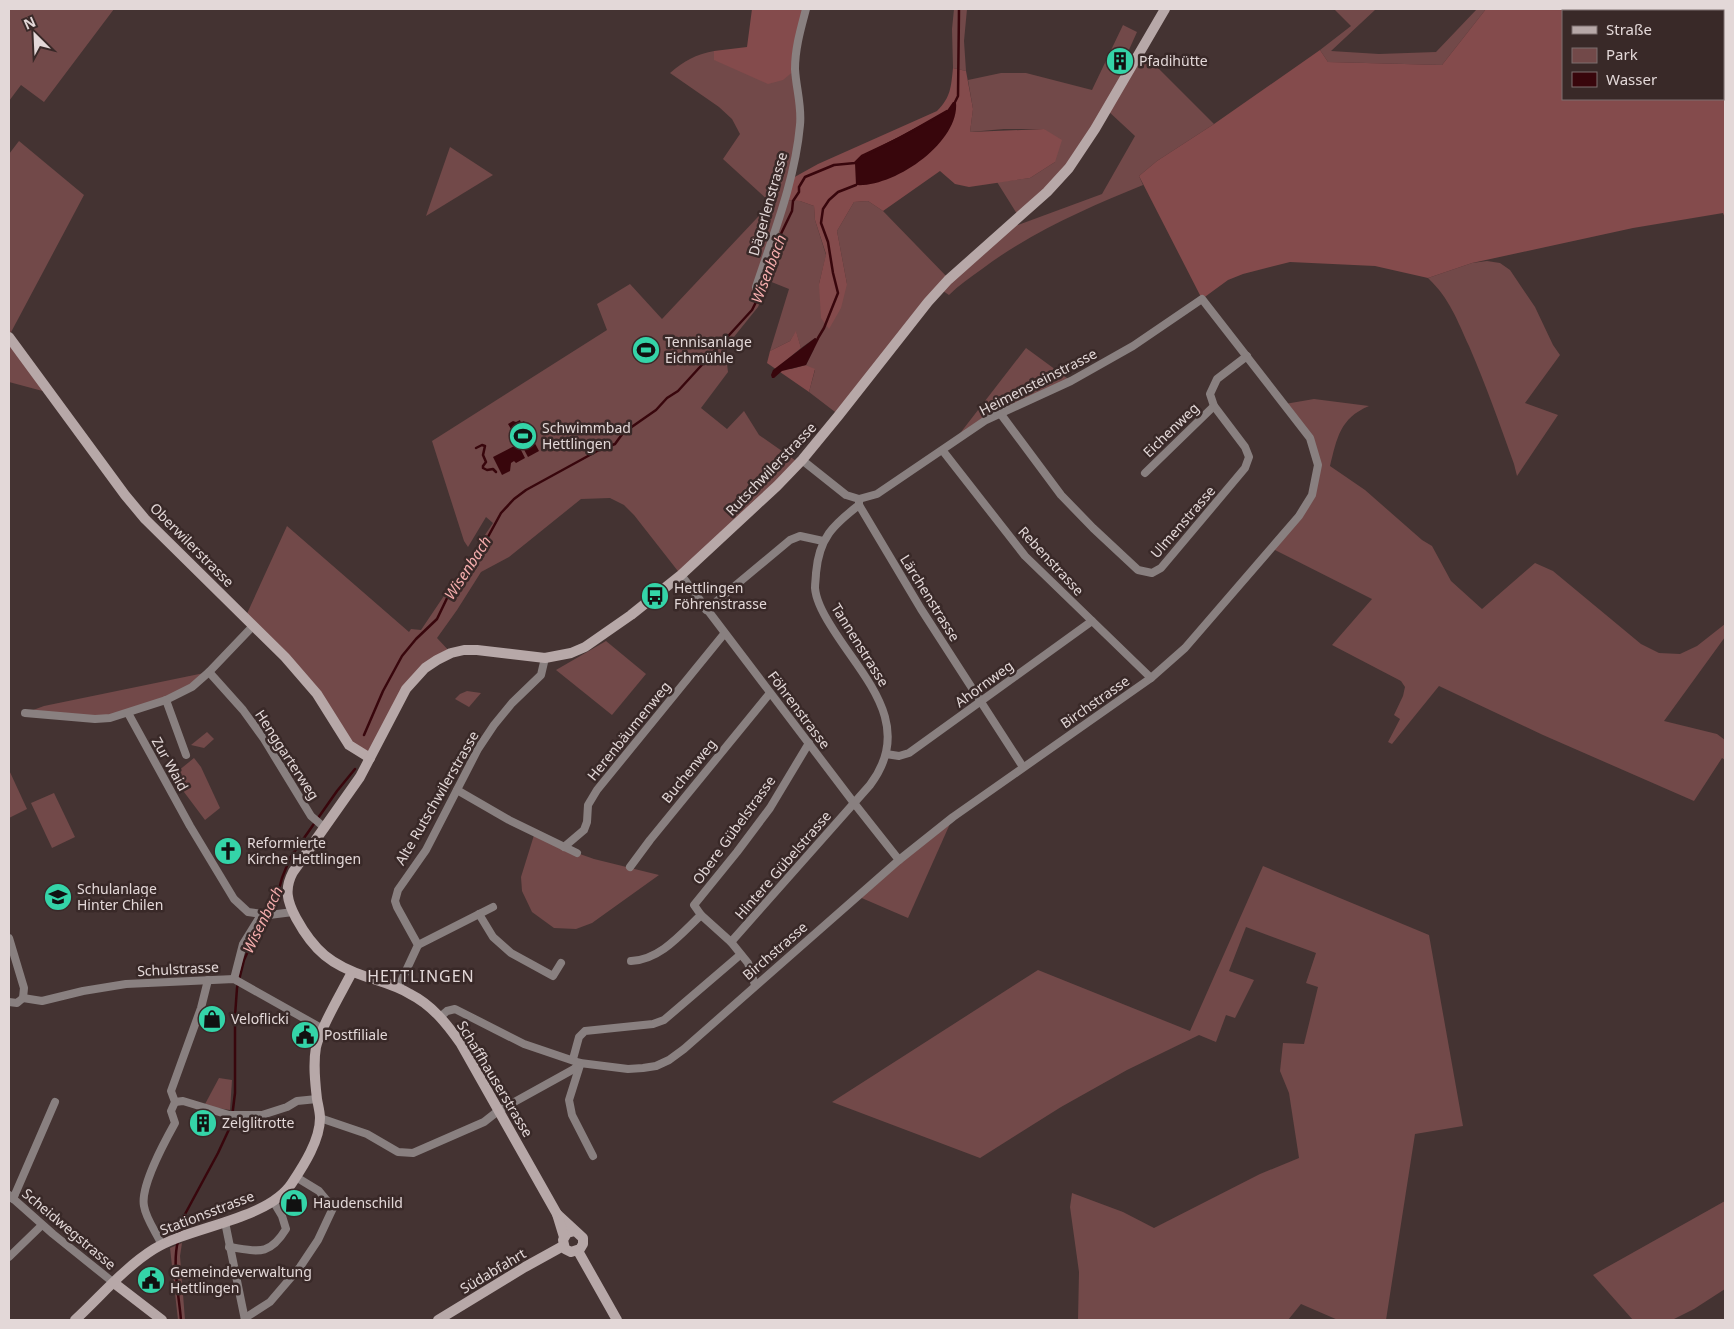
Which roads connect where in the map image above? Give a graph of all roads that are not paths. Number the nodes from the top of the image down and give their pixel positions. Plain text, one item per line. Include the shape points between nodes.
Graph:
1 (806, 9) edge
2 (1165, 9) edge
3 (756, 287) dead end
4 (1202, 300) joint
5 (9, 337) edge
6 (1246, 356) junction
7 (1214, 406) junction
8 (1000, 413) junction
9 (943, 451) junction
10 (802, 460) junction
11 (1145, 472) dead end
12 (859, 502) junction
13 (822, 542) junction
14 (681, 575) junction
15 (706, 610) junction
16 (1092, 621) junction
17 (253, 626) junction
18 (724, 634) junction
19 (545, 658) junction
20 (209, 672) junction
21 (1151, 678) junction
22 (770, 692) junction
23 (166, 700) junction
24 (981, 702) junction
25 (25, 713) dead end
26 (128, 713) junction
27 (809, 743) junction
28 (886, 754) junction
29 (186, 755) dead end
30 (370, 758) junction
31 (1023, 767) junction
32 (457, 790) junction
33 (854, 803) junction
34 (322, 826) junction
35 (564, 847) junction
36 (577, 853) dead end
37 (899, 860) junction
38 (630, 867) dead end
39 (493, 907) dead end
40 (292, 912) junction
41 (479, 914) junction
42 (264, 915) junction
43 (701, 915) junction
44 (9, 938) edge
45 (731, 942) junction
46 (418, 945) junction
47 (740, 955) junction
48 (630, 962) dead end
49 (561, 963) dead end
50 (352, 972) junction
51 (208, 980) junction
52 (237, 981) junction
53 (755, 985) junction
54 (398, 988) junction
55 (23, 998) junction
56 (9, 1002) edge
57 (440, 1017) junction
58 (323, 1029) junction
59 (577, 1061) junction
60 (317, 1099) junction
61 (56, 1102) dead end
62 (174, 1102) junction
63 (498, 1111) junction
64 (320, 1118) junction
65 (594, 1156) dead end
66 (296, 1177) junction
67 (11, 1197) edge
68 (273, 1201) junction
69 (557, 1214) junction
70 (225, 1222) junction
71 (42, 1225) junction
72 (575, 1231) junction
73 (563, 1241) junction
74 (162, 1244) junction
75 (229, 1247) junction
76 (578, 1251) junction
77 (9, 1257) edge
78 (114, 1283) junction
79 (245, 1319) edge
80 (76, 1320) edge
81 (162, 1320) edge
82 (438, 1320) edge
83 (617, 1320) edge

1 - 3 street, Dägerlenstrasse via 796,49 795,70 801,104 791,179
2 - 10 street, Rutschwilerstrasse via 1069,168 948,280
4 - 6 street, Birchstrasse
4 - 8 street, Heimensteinstrasse via 1079,377
5 - 17 street, Oberwilerstrasse via 144,519
6 - 7 street via 1217,379 1210,394
6 - 21 street, Birchstrasse via 1310,438 1318,466 1312,495 1299,516 1185,648
7 - 8 street, Ulmenstrasse via 1249,457 1245,468 1161,568 1152,572 1138,570 1092,528 1061,495
7 - 11 street, Eichenweg
8 - 9 street, Heimensteinstrasse
9 - 12 street, Heimensteinstrasse via 877,494
9 - 16 street, Rebenstrasse via 1025,556
10 - 12 street
10 - 14 street, Rutschwilerstrasse
12 - 13 street, Tannenstrasse
12 - 24 street, Lärchenstrasse via 921,609
13 - 15 street via 800,536 790,540
13 - 28 street, Tannenstrasse via 815,589 823,614 884,710
14 - 15 street, Föhrenstrasse
14 - 19 street, Rutschwilerstrasse via 585,646 571,653
15 - 18 street, Föhrenstrasse
16 - 21 street, Rebenstrasse
16 - 24 street, Ahornweg
17 - 20 street
17 - 30 street, Oberwilerstrasse via 308,683 349,745
18 - 22 street, Föhrenstrasse
18 - 35 street, Herenbäumenweg via 597,790 588,804 584,830
19 - 30 street, Rutschwilerstrasse via 477,650 451,653 437,660 406,689
19 - 32 street, Alte Rutschwilerstrasse via 541,675 494,726
20 - 23 street via 192,687
20 - 34 street, Henggarterweg via 243,710 313,818
21 - 31 street, Birchstrasse
22 - 27 street, Föhrenstrasse
22 - 38 street, Buchenweg
23 - 26 street
23 - 29 street
24 - 28 street, Ahornweg via 909,753 899,756
24 - 31 street, Lärchenstrasse
25 - 26 street via 95,719
26 - 42 street, Zur Waid via 234,899 248,912
27 - 33 street, Föhrenstrasse
27 - 43 street, Obere Gübelstrasse via 770,808 694,905
28 - 33 street, Tannenstrasse via 876,776
30 - 34 street, Schaffhauserstrasse via 360,777
31 - 37 street, Birchstrasse
32 - 35 street
32 - 46 street, Alte Rutschwilerstrasse via 426,850 395,896 397,907
33 - 37 street, Föhrenstrasse
33 - 45 street, Hintere Gübelstrasse
34 - 40 street, Schaffhauserstrasse via 288,882 287,896
35 - 36 street
37 - 53 street, Birchstrasse
39 - 41 street
40 - 42 street
40 - 50 street, Schaffhauserstrasse via 316,949
41 - 46 street
41 - 49 street via 493,937 511,954 553,976
42 - 52 street via 243,944
43 - 45 street
43 - 48 street via 661,952
44 - 55 street via 24,988
45 - 47 street
46 - 54 street
47 - 53 street via 748,963
47 - 59 street via 664,1020 585,1032 579,1037
50 - 54 street, Schaffhauserstrasse
50 - 58 street, Stationsstrasse
51 - 52 street, Schulstrasse
51 - 55 street, Schulstrasse via 126,984 42,1001
51 - 62 street via 171,1091
52 - 58 street
53 - 59 street, Birchstrasse via 684,1049 656,1066 628,1069
54 - 57 street, Schaffhauserstrasse via 427,1004
55 - 56 street, Schulstrasse via 17,1003
57 - 59 street, Birchstrasse via 455,1009 524,1044
57 - 63 street, Schaffhauserstrasse via 461,1044
58 - 60 street, Stationsstrasse via 314,1074
59 - 63 street via 574,1069
59 - 65 street via 569,1100 572,1115
60 - 62 street via 297,1101 262,1115 232,1115 182,1101
60 - 64 street, Stationsstrasse
61 - 67 street
62 - 74 street via 170,1111 175,1123 160,1150 143,1199 147,1215
63 - 64 street via 484,1122 413,1153 398,1152 367,1134
63 - 69 street, Schaffhauserstrasse
64 - 66 street, Stationsstrasse via 316,1136
66 - 68 street, Stationsstrasse via 291,1186
66 - 79 street via 319,1191 333,1208 318,1240 300,1267 270,1302
67 - 71 street, Scheidwegstrasse
68 - 70 street, Stationsstrasse
68 - 75 street via 286,1229 278,1242 261,1252
69 - 72 street, Schaffhauserstrasse
69 - 73 street, Schaffhauserstrasse
70 - 74 street, Stationsstrasse
70 - 75 street
71 - 77 street
71 - 78 street, Scheidwegstrasse
72 - 73 street
72 - 76 street via 584,1241
73 - 76 street via 568,1251
73 - 82 street, Südabfahrt
74 - 78 street, Stationsstrasse
75 - 79 street
76 - 83 street
78 - 80 street, Stationsstrasse
78 - 81 street

